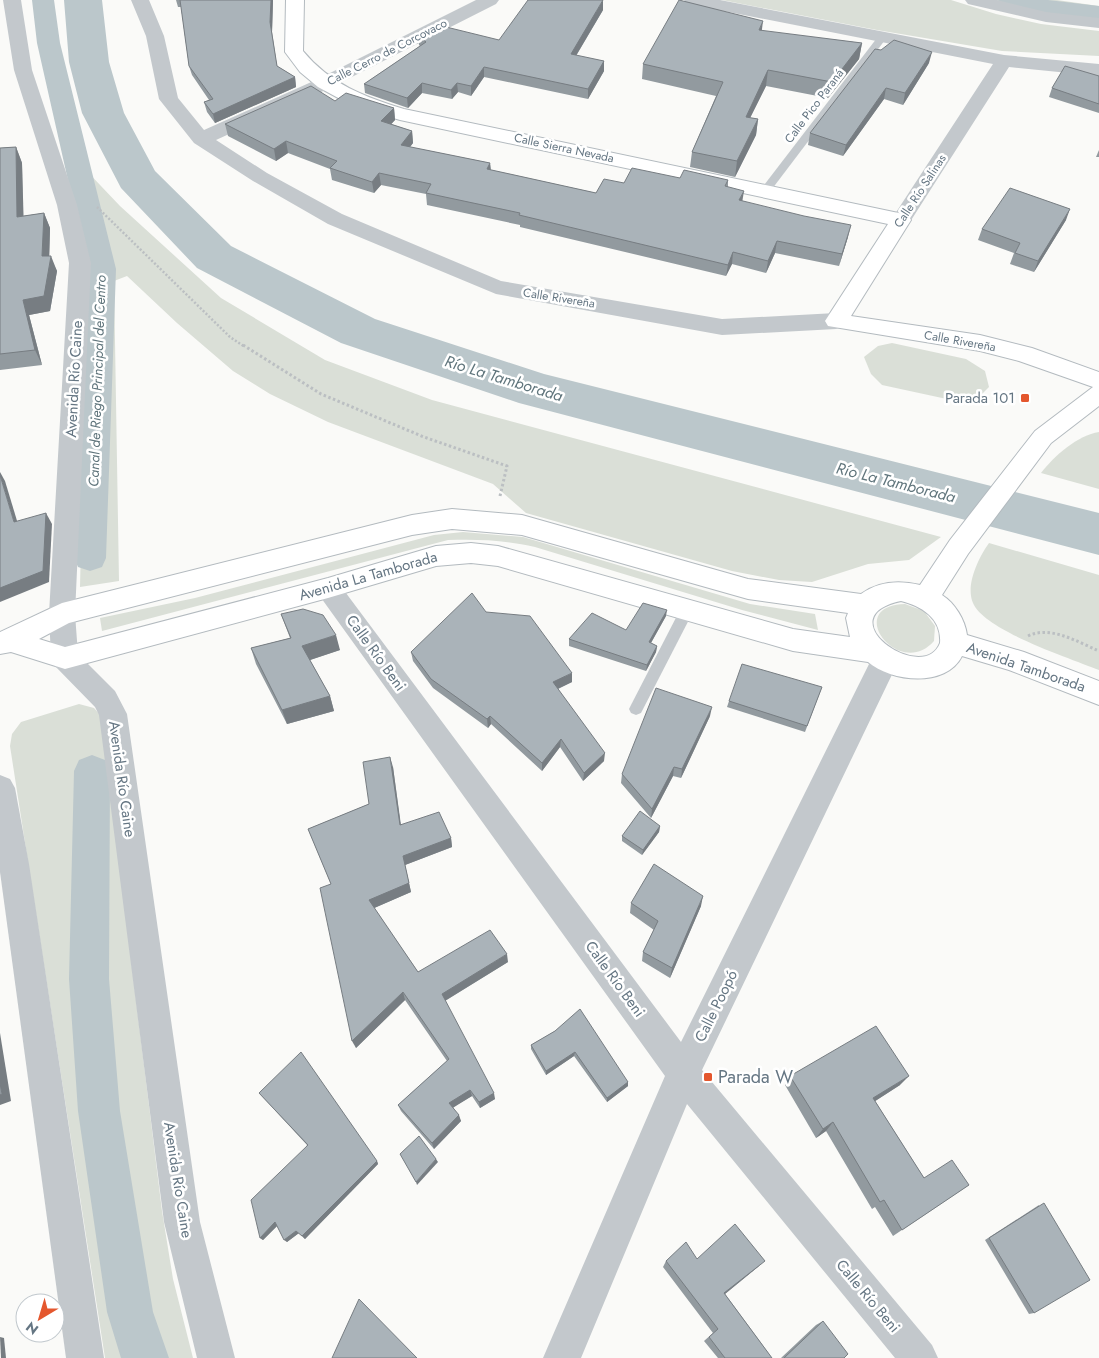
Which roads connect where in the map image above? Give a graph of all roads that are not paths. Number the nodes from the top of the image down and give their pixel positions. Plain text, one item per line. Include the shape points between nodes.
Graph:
1 (12, 0) edge
2 (140, 0) edge
3 (295, 0) edge
4 (490, 0) edge
5 (694, 0) edge
6 (974, 0) edge
7 (1099, 23) edge
8 (883, 36) junction
9 (1004, 61) junction
10 (1099, 70) edge
11 (325, 83) junction
12 (200, 139) junction
13 (765, 191) junction
14 (901, 220) junction
15 (836, 321) junction
16 (1099, 381) edge
17 (1099, 394) edge
18 (328, 588) junction
19 (926, 597) junction
20 (865, 605) junction
21 (687, 610) junction
22 (62, 614) junction
23 (6, 642) edge
24 (954, 642) junction
25 (878, 656) junction
26 (65, 658) junction
27 (1099, 693) edge
28 (636, 709) dead end
29 (0, 788) edge
30 (683, 1072) junction
31 (85, 1358) edge
32 (216, 1358) edge
33 (562, 1358) edge
34 (919, 1358) edge

1 - 22 street, Avenida Río Caine via 16,71 67,205 80,263
2 - 12 street, Calle Rivereña via 155,36 170,98
3 - 11 main road, Calle Sierra Nevada via 294,52
4 - 11 street, Calle Cerro de Corcovaco
5 - 8 street
6 - 7 street via 1046,18
8 - 9 street
8 - 13 lane, Calle Pico Paraná
9 - 10 street
9 - 14 street, Calle Río Salinas
11 - 12 street, Calle Cerro de Corcovaco
11 - 13 main road, Calle Sierra Nevada via 360,102 400,114
12 - 15 street, Calle Rivereña via 335,219 496,287 722,327
13 - 14 main road, Calle Sierra Nevada
14 - 15 main road, Calle Río Salinas
15 - 16 main road, Calle Rivereña via 980,343 1024,354
17 - 19 main road via 1042,437 959,546
18 - 21 main road, Avenida La Tamborada via 436,556 471,553 498,556
18 - 26 main road, Avenida La Tamborada
18 - 30 street, Calle Río Beni
19 - 20 main road via 910,591 891,591 876,596
19 - 24 main road via 949,617
20 - 22 main road via 748,589 522,525 452,519 412,525
20 - 25 main road via 859,628 863,639
21 - 25 main road, Avenida La Tamborada via 793,640
21 - 28 lane
22 - 23 main road
22 - 26 street, Avenida Río Caine
23 - 26 main road
24 - 25 main road via 940,661 928,666 899,666
24 - 27 main road, Avenida Tamborada via 1014,660
25 - 30 street, Calle Poopó
26 - 32 street, Avenida Río Caine via 105,699 113,714 182,1222
29 - 31 street via 14,864
30 - 33 street, Calle Poopó
30 - 34 street, Calle Río Beni

